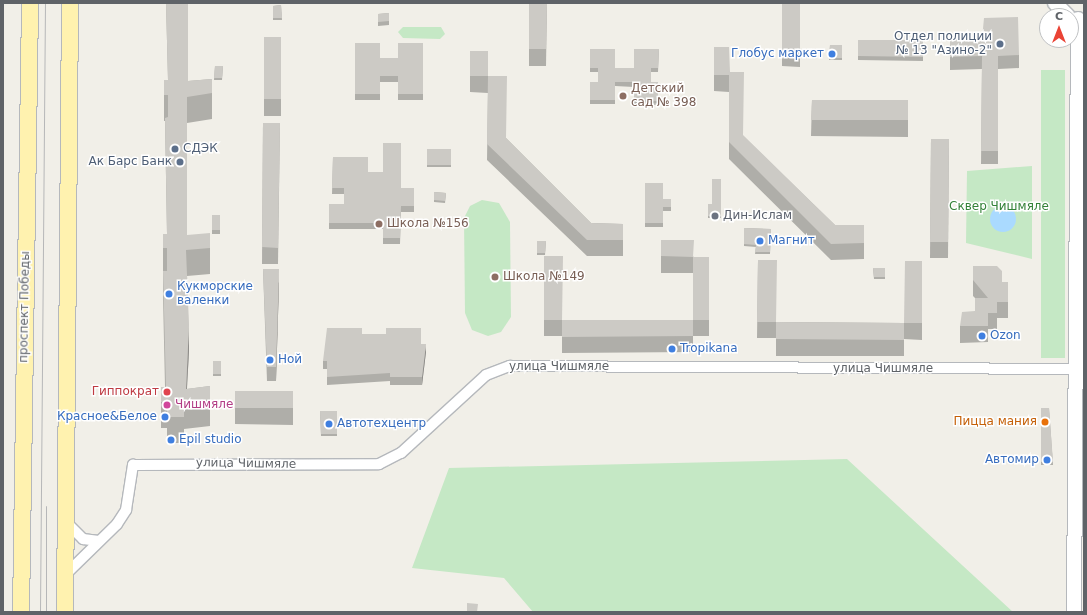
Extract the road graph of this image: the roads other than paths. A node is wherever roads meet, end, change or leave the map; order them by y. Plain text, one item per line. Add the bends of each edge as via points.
1 (30, 3) edge
2 (70, 3) edge
3 (1075, 48) edge
4 (1080, 369) edge
5 (66, 521) junction
6 (99, 541) junction
7 (65, 576) junction
8 (21, 612) edge
9 (65, 612) edge
10 (1074, 612) edge

1 - 8 main road, проспект Победы
2 - 5 main road
3 - 4 main road
4 - 6 street, улица Чишмяле via 510,366 486,375 401,454 379,464 133,465 126,510
4 - 10 main road
5 - 6 street via 83,539
5 - 7 main road
6 - 7 street, улица Чишмяле
7 - 9 main road

